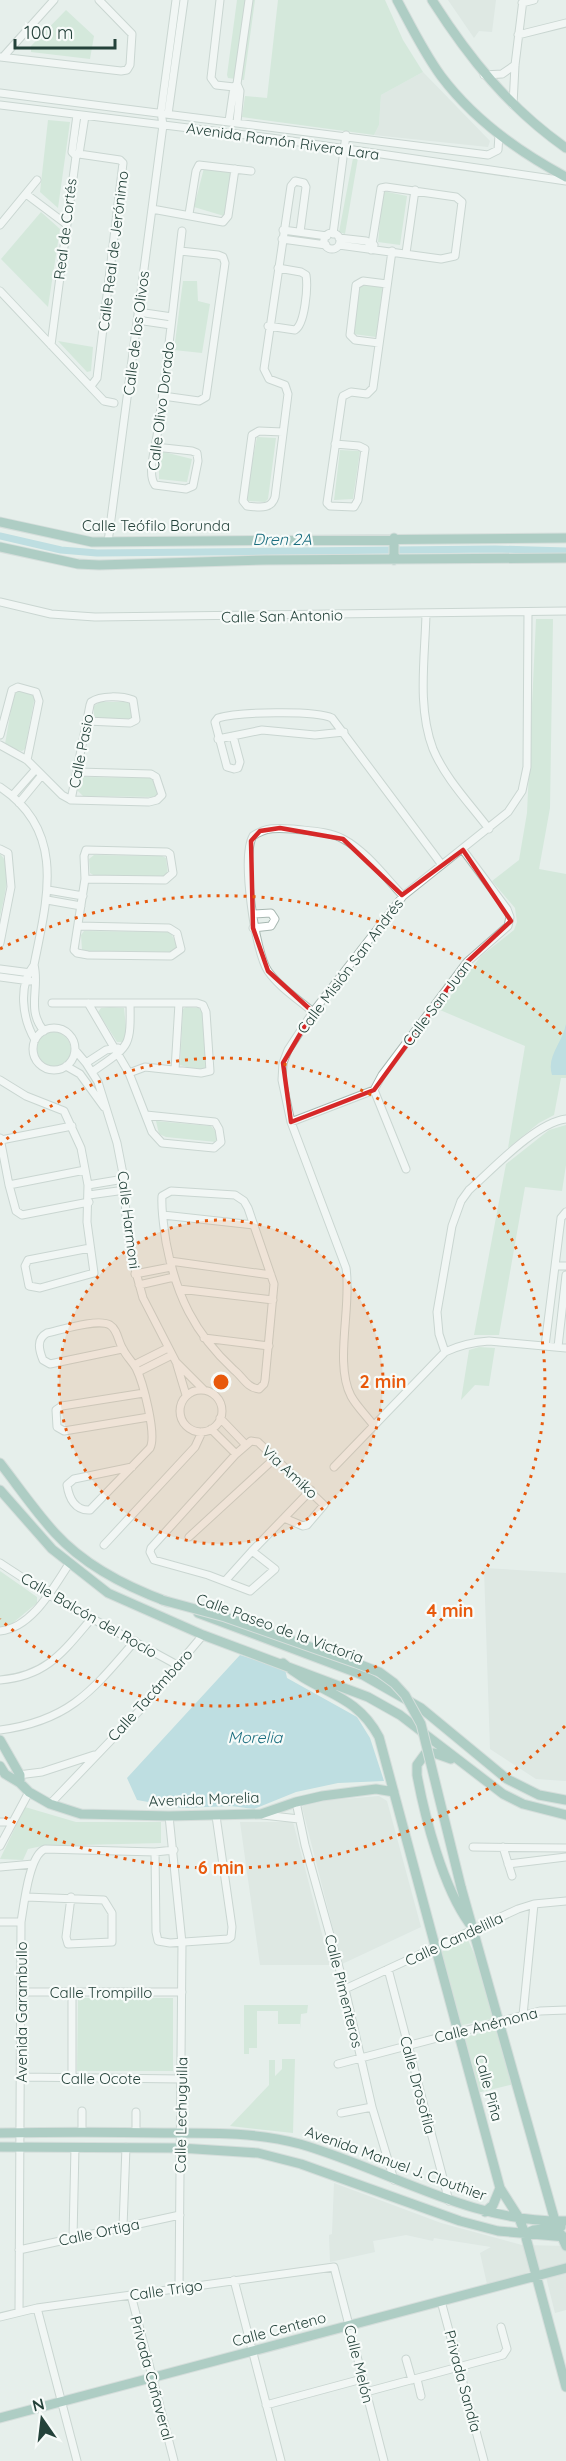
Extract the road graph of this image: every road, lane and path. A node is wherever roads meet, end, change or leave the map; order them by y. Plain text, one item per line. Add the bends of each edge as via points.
1 (54, 0) edge
2 (99, 0) edge
3 (176, 0) edge
4 (184, 0) edge
5 (220, 0) edge
6 (249, 0) edge
7 (397, 0) edge
8 (432, 0) edge
9 (534, 0) edge
10 (522, 1) edge
11 (566, 24) edge
12 (518, 35) junction
13 (2, 57) edge
14 (514, 65) junction
15 (484, 75) junction
16 (236, 86) junction
17 (0, 93) edge
18 (0, 105) edge
19 (513, 106) junction
20 (165, 112) junction
21 (81, 115) junction
22 (233, 121) junction
23 (163, 125) junction
24 (346, 135) junction
25 (499, 135) junction
26 (566, 148) edge
27 (345, 150) junction
28 (77, 155) junction
29 (235, 169) junction
30 (251, 171) dead end
31 (566, 179) edge
32 (37, 180) dead end
33 (415, 190) junction
34 (26, 194) junction
35 (152, 209) junction
36 (189, 214) junction
37 (66, 224) junction
38 (0, 225) edge
39 (283, 230) junction
40 (182, 231) dead end
41 (300, 232) junction
42 (334, 238) junction
43 (282, 239) junction
44 (326, 245) junction
45 (374, 247) junction
46 (180, 251) junction
47 (392, 251) junction
48 (406, 253) junction
49 (278, 268) junction
50 (387, 284) junction
51 (0, 291) edge
52 (138, 316) junction
53 (172, 317) junction
54 (171, 325) junction
55 (268, 326) junction
56 (379, 343) junction
57 (51, 345) junction
58 (91, 386) junction
59 (163, 396) junction
60 (114, 403) dead end
61 (283, 432) junction
62 (335, 444) junction
63 (156, 447) junction
64 (0, 522) edge
65 (566, 538) edge
66 (108, 542) junction
67 (0, 547) edge
68 (394, 550) junction
69 (566, 558) edge
70 (0, 602) edge
71 (566, 611) edge
72 (528, 612) junction
73 (426, 614) junction
74 (87, 721) junction
75 (344, 732) junction
76 (0, 735) edge
77 (233, 736) junction
78 (218, 739) junction
79 (0, 745) edge
80 (27, 760) junction
81 (39, 772) junction
82 (77, 772) junction
83 (0, 787) edge
84 (13, 795) junction
85 (71, 800) junction
86 (19, 803) junction
87 (489, 829) junction
88 (0, 849) edge
89 (464, 850) junction
90 (442, 865) junction
91 (85, 879) junction
92 (48, 890) junction
93 (83, 896) junction
94 (403, 896) junction
95 (47, 900) junction
96 (81, 906) junction
97 (253, 914) junction
98 (78, 926) junction
99 (254, 928) junction
100 (0, 943) edge
101 (34, 965) junction
102 (0, 969) edge
103 (0, 977) edge
104 (27, 977) junction
105 (36, 978) junction
106 (52, 1003) dead end
107 (88, 1003) junction
108 (130, 1003) junction
109 (179, 1003) junction
110 (313, 1012) junction
111 (44, 1031) junction
112 (35, 1040) junction
113 (75, 1050) junction
114 (116, 1051) junction
115 (86, 1063) junction
116 (66, 1066) junction
117 (175, 1070) junction
118 (92, 1072) junction
119 (129, 1073) junction
120 (0, 1080) edge
121 (374, 1090) junction
122 (105, 1107) junction
123 (146, 1115) junction
124 (566, 1119) edge
125 (291, 1122) junction
126 (72, 1126) junction
127 (0, 1135) edge
128 (1, 1140) edge
129 (406, 1169) dead end
130 (86, 1170) junction
131 (124, 1179) junction
132 (9, 1185) junction
133 (88, 1185) junction
134 (125, 1190) junction
135 (89, 1199) junction
136 (566, 1212) edge
137 (163, 1215) junction
138 (254, 1225) junction
139 (90, 1248) junction
140 (170, 1264) junction
141 (555, 1266) junction
142 (566, 1266) edge
143 (135, 1274) junction
144 (271, 1275) junction
145 (566, 1275) edge
146 (174, 1277) junction
147 (139, 1285) junction
148 (179, 1289) junction
149 (273, 1299) junction
150 (204, 1338) junction
151 (269, 1346) junction
152 (545, 1346) junction
153 (168, 1348) junction
154 (562, 1348) edge
155 (122, 1349) junction
156 (446, 1352) junction
157 (174, 1359) junction
158 (134, 1365) junction
159 (138, 1372) junction
160 (204, 1390) junction
161 (144, 1393) junction
162 (186, 1395) junction
163 (149, 1417) junction
164 (220, 1418) junction
165 (374, 1426) junction
166 (211, 1429) junction
167 (202, 1432) junction
168 (245, 1444) junction
169 (236, 1454) junction
170 (275, 1458) junction
171 (0, 1463) edge
172 (132, 1467) junction
173 (334, 1467) dead end
174 (0, 1490) edge
175 (311, 1490) junction
176 (284, 1518) junction
177 (189, 1537) dead end
178 (104, 1545) dead end
179 (252, 1551) junction
180 (0, 1563) edge
181 (69, 1564) junction
182 (225, 1581) junction
183 (49, 1594) junction
184 (162, 1600) junction
185 (92, 1618) junction
186 (0, 1631) edge
187 (203, 1635) junction
188 (135, 1641) junction
189 (283, 1663) junction
190 (179, 1666) junction
191 (0, 1680) edge
192 (0, 1730) edge
193 (0, 1740) edge
194 (96, 1754) junction
195 (458, 1761) junction
196 (2, 1771) edge
197 (20, 1779) junction
198 (28, 1792) junction
199 (394, 1792) junction
200 (566, 1800) edge
201 (296, 1802) junction
202 (50, 1804) junction
203 (261, 1814) junction
204 (566, 1815) edge
205 (169, 1816) junction
206 (216, 1816) junction
207 (299, 1819) junction
208 (0, 1822) edge
209 (12, 1822) junction
210 (0, 1846) edge
211 (473, 1847) dead end
212 (503, 1847) junction
213 (566, 1848) edge
214 (174, 1850) junction
215 (155, 1852) junction
216 (566, 1857) edge
217 (33, 1864) junction
218 (508, 1864) junction
219 (0, 1867) edge
220 (512, 1876) dead end
221 (26, 1897) junction
222 (71, 1897) junction
223 (566, 1901) edge
224 (534, 1904) junction
225 (0, 1922) edge
226 (21, 1922) junction
227 (474, 1929) junction
228 (182, 1942) junction
229 (435, 1947) junction
230 (388, 1969) junction
231 (345, 1989) junction
232 (21, 1992) junction
233 (72, 1992) junction
234 (182, 1992) junction
235 (566, 2010) edge
236 (523, 2015) junction
237 (499, 2021) junction
238 (458, 2032) junction
239 (407, 2046) junction
240 (361, 2058) junction
241 (338, 2064) dead end
242 (21, 2078) junction
243 (72, 2078) junction
244 (181, 2079) junction
245 (372, 2108) junction
246 (82, 2111) dead end
247 (136, 2112) dead end
248 (341, 2113) dead end
249 (82, 2132) junction
250 (0, 2133) edge
251 (20, 2133) junction
252 (136, 2133) junction
253 (180, 2133) junction
254 (0, 2147) edge
255 (20, 2147) junction
256 (75, 2147) junction
257 (126, 2147) junction
258 (180, 2148) junction
259 (394, 2180) junction
260 (500, 2188) junction
261 (449, 2201) junction
262 (485, 2212) junction
263 (180, 2215) junction
264 (500, 2215) junction
265 (519, 2218) junction
266 (460, 2221) junction
267 (566, 2221) edge
268 (123, 2227) junction
269 (561, 2230) edge
270 (525, 2234) junction
271 (73, 2238) junction
272 (566, 2246) edge
273 (19, 2250) junction
274 (334, 2267) joint
275 (566, 2268) edge
276 (537, 2276) junction
277 (234, 2280) junction
278 (179, 2288) junction
279 (130, 2295) junction
280 (441, 2301) junction
281 (37, 2308) junction
282 (19, 2312) junction
283 (0, 2317) edge
284 (349, 2326) junction
285 (501, 2327) dead end
286 (252, 2351) junction
287 (406, 2359) dead end
288 (460, 2368) junction
289 (152, 2378) junction
290 (362, 2379) junction
291 (414, 2380) junction
292 (566, 2387) edge
293 (366, 2392) junction
294 (421, 2396) dead end
295 (61, 2402) junction
296 (266, 2404) junction
297 (0, 2418) edge
298 (77, 2461) edge
299 (174, 2461) edge
300 (281, 2461) edge
301 (384, 2461) edge
302 (484, 2461) edge

1 - 13 street
2 - 13 street via 132,34 128,70
3 - 20 street
4 - 20 street
5 - 16 street via 211,78 216,85
6 - 16 street
7 - 25 main road via 443,78
8 - 15 main road
9 - 10 street
10 - 12 street
11 - 12 street
12 - 14 street
14 - 15 street via 502,74
14 - 19 street
15 - 19 main road
16 - 22 street
17 - 20 street, Avenida Ramón Rivera Lara
18 - 21 street, Avenida Ramón Rivera Lara
19 - 26 main road
20 - 22 street, Avenida Ramón Rivera Lara
20 - 23 street, Calle de los Olivos
21 - 23 street, Avenida Ramón Rivera Lara
21 - 28 street, Real de Cortés via 72,152
22 - 24 street, Avenida Ramón Rivera Lara
23 - 27 street, Avenida Ramón Rivera Lara
23 - 35 street, Calle de los Olivos
24 - 25 street, Avenida Ramón Rivera Lara via 488,154 498,150
24 - 27 street
25 - 31 main road
27 - 31 street, Avenida Ramón Rivera Lara
27 - 42 street
28 - 37 street, Real de Cortés
28 - 58 street, Calle Real de Jerónimo via 120,160 123,166 97,378
29 - 30 street
29 - 36 street via 200,165
29 - 36 street via 225,221 195,219
32 - 34 street
33 - 45 street via 380,189
33 - 48 street
33 - 48 street via 461,200 457,248 455,256 446,259
34 - 37 street
34 - 38 street
35 - 36 street
35 - 52 street, Calle de los Olivos
37 - 57 street, Real de Cortés
39 - 41 street
39 - 41 street via 291,184 300,182 306,191
39 - 43 street
40 - 46 street, Calle Olivo Dorado
41 - 42 street
42 - 44 street
42 - 44 street via 332,249
42 - 45 street
43 - 44 street
43 - 49 street
45 - 47 street
46 - 53 street, Calle Olivo Dorado
46 - 59 street via 218,255 225,263 206,397 199,401
47 - 48 street
47 - 50 street
49 - 55 street
49 - 55 street via 306,275 301,324 295,330
50 - 56 street
50 - 56 street via 363,281 356,285 350,335 355,340
51 - 57 street
52 - 53 street
52 - 54 street, Calle Olivo Dorado
52 - 66 street, Calle de los Olivos
53 - 54 street, Calle Olivo Dorado
54 - 59 street, Calle Olivo Dorado
55 - 61 street via 264,371 269,379 281,382 287,389
56 - 62 street via 373,390 344,396
57 - 58 street
58 - 60 street via 104,401
59 - 63 street, Calle Olivo Dorado
61 - 61 street via 273,503 265,507 248,506 243,501 243,491 252,435 259,431
62 - 62 street via 327,502 330,506 354,507 365,449
63 - 63 street, Calle Olivo Dorado via 152,478 155,486 191,488 196,480 197,453
64 - 66 main road, Calle Teófilo Borunda via 79,540
65 - 68 main road, Calle Teófilo Borunda
66 - 68 main road, Calle Teófilo Borunda
67 - 68 main road, Calle Teófilo Borunda via 99,565 266,560
68 - 69 main road, Calle Teófilo Borunda
70 - 73 street, Calle San Antonio via 51,614 95,618
71 - 72 street, Calle San Antonio
72 - 73 street, Calle San Antonio
72 - 87 street, Calle Misión San Andrés via 526,780 515,805
73 - 87 street via 424,704 430,738 441,763
74 - 74 street, Calle Pasio via 130,723 136,717 135,706 131,699 99,698 91,702
74 - 82 street, Calle Pasio
75 - 77 street via 315,735 272,730
75 - 78 street via 323,714 232,716 216,720
75 - 90 street
76 - 80 street via 12,690 18,687 38,694
77 - 78 street
77 - 78 street via 240,762 234,770 227,767
79 - 80 street
80 - 81 street
81 - 84 street
81 - 85 street
81 - 86 street
82 - 85 street, Calle Pasio
82 - 85 street via 147,774 156,777 161,798 149,802
83 - 84 street
84 - 86 street
86 - 92 street via 39,830 49,866
87 - 89 street, Calle Misión San Andrés
88 - 100 street via 9,856 11,887
89 - 90 street, Calle Misión San Andrés
89 - 121 street, Calle San Juan via 507,909 511,921 467,962
90 - 94 street, Calle Misión San Andrés
91 - 91 street via 165,880 173,873 172,858 167,852 88,849 84,856
91 - 93 street
92 - 93 street
92 - 95 street
93 - 96 street
94 - 97 street via 343,839 317,831 269,828 254,836 249,847
94 - 110 street, Calle Misión San Andrés
95 - 96 street
95 - 101 street
96 - 98 street
97 - 99 street
97 - 99 street via 271,913 275,920 271,926
98 - 98 street via 169,928 177,933 181,949 171,956 82,955 74,950
99 - 110 street via 268,971
101 - 104 street
101 - 105 street
102 - 104 street
103 - 104 street
104 - 105 street
104 - 112 street via 24,1006
105 - 111 street via 35,1017
106 - 107 street
107 - 108 street
107 - 114 street
108 - 109 street
108 - 114 street via 129,1041
109 - 117 street
109 - 117 street via 204,1007 211,1069 205,1073
110 - 125 street, Calle Misión San Andrés via 283,1063
111 - 112 street
111 - 113 street via 63,1031 73,1041
112 - 116 street via 33,1054 40,1066 53,1071
113 - 115 street, Calle Harmoni
113 - 116 street
114 - 115 street via 106,1050
114 - 118 street
114 - 119 street
115 - 118 street, Calle Harmoni
116 - 122 street, Calle Harmoni via 80,1074
117 - 119 street via 145,1067
118 - 122 street, Calle Harmoni
119 - 123 street
120 - 126 street via 26,1096 62,1109
121 - 125 street
121 - 129 street
122 - 131 street, Calle Harmoni
123 - 123 street via 154,1136 162,1143 214,1148 221,1142 215,1122
124 - 156 street via 533,1134 461,1201 452,1226 436,1312
125 - 165 street, Calle Misión San Andrés via 346,1268 347,1384
126 - 128 street
126 - 130 street
127 - 128 street
128 - 132 street
130 - 132 street
130 - 133 street
131 - 133 street
131 - 134 street, Calle Harmoni
132 - 135 street via 16,1211 22,1215
133 - 135 street
134 - 135 street
134 - 143 street, Calle Harmoni
135 - 139 street
136 - 141 street via 561,1218
137 - 138 street
137 - 138 street via 162,1196 167,1192 235,1195 244,1201
137 - 140 street
138 - 144 street
139 - 139 street via 28,1260 25,1266 29,1286 40,1288 92,1274 95,1269
140 - 143 street
140 - 144 street
140 - 146 street
141 - 142 street
141 - 152 street
143 - 147 street, Calle Harmoni
144 - 149 street
145 - 154 street
146 - 147 street
146 - 148 street
147 - 153 street, Calle Harmoni
148 - 149 street
148 - 150 street
149 - 151 street
150 - 151 street
150 - 151 street via 255,1389 264,1384
152 - 154 street
152 - 156 street via 477,1342
153 - 157 street, Calle Harmoni
153 - 158 street
155 - 155 street via 112,1327 101,1323 47,1333 39,1343 43,1360 50,1364
155 - 158 street
156 - 165 street
157 - 159 street
157 - 160 street, Calle Harmoni
157 - 162 street, Calle Harmoni
158 - 159 street
159 - 161 street
160 - 162 street
160 - 164 street via 219,1400
161 - 163 street
161 - 163 street via 62,1406 54,1415 57,1426 64,1431
162 - 167 street via 180,1417 189,1428
163 - 172 street via 152,1444
164 - 166 street
164 - 168 street
165 - 173 street
166 - 167 street
166 - 169 street
167 - 178 street via 195,1447
168 - 169 street
168 - 170 street, Via Amiko via 254,1441
169 - 182 street via 150,1552 154,1560
170 - 175 street, Via Amiko
170 - 177 street
171 - 184 main road, Calle Paseo de la Victoria via 54,1532 75,1552 113,1578
172 - 172 street via 74,1479 67,1485 70,1497 79,1508 90,1510
174 - 181 main road
175 - 176 street
175 - 176 street, Via Amiko via 324,1505 307,1526
176 - 179 street
179 - 182 street
179 - 182 street via 275,1569 250,1591
180 - 183 street, Calle Balcón del Rocío
181 - 183 street
181 - 187 main road via 108,1593
183 - 185 street, Calle Balcón del Rocío
183 - 186 street via 19,1625
184 - 200 main road, Calle Paseo de la Victoria via 363,1675 421,1708 507,1779 539,1795
184 - 227 main road, Calle Piña, bridge via 225,1617 346,1659 379,1672 394,1683 421,1724
185 - 188 street, Calle Balcón del Rocío
185 - 191 street via 48,1666 26,1676
187 - 189 main road
187 - 190 street, Calle Tacámbaro
188 - 190 street, Calle Balcón del Rocío
188 - 192 street via 81,1700 39,1722
189 - 195 main road via 368,1696 400,1714
189 - 199 main road, Calle Piña via 365,1715 379,1737
190 - 194 street, Calle Tacámbaro
193 - 197 main road, Avenida Morelia
194 - 197 street, Calle Tacámbaro
194 - 202 street, Calle Tacámbaro
195 - 204 main road via 503,1794 523,1804
195 - 227 main road via 426,1754 417,1765 417,1775 451,1893
196 - 197 main road, Avenida Morelia
197 - 198 main road, Avenida Morelia
198 - 202 main road, Avenida Morelia
198 - 209 street
199 - 201 main road, Avenida Morelia via 376,1789
199 - 229 main road, Calle Piña
201 - 203 main road, Avenida Morelia
201 - 207 street, Calle Pimenteros
202 - 205 main road, Avenida Morelia via 81,1814
203 - 206 main road, Avenida Morelia
203 - 207 street
205 - 206 main road, Avenida Morelia
205 - 214 street, Calle Lechuguilla
206 - 228 street via 232,1932 228,1939
207 - 231 street, Calle Pimenteros
208 - 209 street
209 - 210 street
211 - 212 street
212 - 213 street
212 - 218 street
214 - 215 street
214 - 228 street, Calle Lechuguilla
215 - 217 street via 45,1849 37,1854
215 - 228 street via 156,1937 161,1943
216 - 218 street
217 - 219 street
217 - 221 street, Avenida Garambullo
218 - 220 street
221 - 222 street
221 - 226 street, Avenida Garambullo
222 - 222 street via 107,1903 112,1913 112,1942 68,1944
223 - 224 street, Calle Candelilla
224 - 227 street, Calle Candelilla
224 - 236 street
225 - 226 street
226 - 232 street, Avenida Garambullo
227 - 229 street, Calle Candelilla
227 - 237 main road, Calle Piña
228 - 234 street, Calle Lechuguilla
229 - 230 street, Calle Candelilla
229 - 238 main road, Calle Piña
230 - 231 street, Calle Candelilla
230 - 239 street, Calle Drosofila
231 - 240 street, Calle Pimenteros
232 - 233 street, Calle Trompillo
232 - 242 street, Avenida Garambullo
233 - 234 street, Calle Trompillo
233 - 243 street
234 - 244 street, Calle Lechuguilla
235 - 236 street, Calle Anémona
236 - 237 street, Calle Anémona
237 - 238 street, Calle Anémona
237 - 269 main road, Calle Piña
238 - 239 street, Calle Anémona
238 - 260 main road, Calle Piña
239 - 240 street, Calle Anémona
239 - 261 street, Calle Drosofila
240 - 241 street, Calle Anémona
240 - 245 street, Calle Pimenteros
242 - 243 street, Calle Ocote
242 - 251 street, Avenida Garambullo
243 - 244 street, Calle Ocote
244 - 253 street, Calle Lechuguilla
245 - 248 street
245 - 259 street, Calle Pimenteros
246 - 249 street
247 - 252 street
249 - 251 main road, Avenida Manuel J. Clouthier
249 - 252 main road, Avenida Manuel J. Clouthier
250 - 251 main road, Avenida Manuel J. Clouthier
251 - 255 street, Avenida Garambullo
252 - 253 main road, Avenida Manuel J. Clouthier
253 - 258 street, Calle Lechuguilla
253 - 259 main road, Avenida Manuel J. Clouthier via 268,2137 328,2153
254 - 255 main road, Avenida Manuel J. Clouthier
255 - 256 main road, Avenida Manuel J. Clouthier
255 - 273 street, Avenida Garambullo
256 - 257 main road, Avenida Manuel J. Clouthier
256 - 271 street
257 - 258 main road, Avenida Manuel J. Clouthier
257 - 268 street
258 - 263 street, Calle Lechuguilla
258 - 266 main road, Avenida Manuel J. Clouthier via 258,2153 301,2164
259 - 261 main road, Avenida Manuel J. Clouthier
260 - 262 main road via 493,2205
260 - 265 main road, Calle Piña
261 - 262 main road, Avenida Manuel J. Clouthier
262 - 264 main road, Avenida Manuel J. Clouthier
263 - 268 street, Calle Ortiga
263 - 278 street, Calle Lechuguilla
264 - 265 main road, Avenida Manuel J. Clouthier
264 - 266 main road via 490,2223
265 - 269 main road, Avenida Manuel J. Clouthier
265 - 270 main road, Calle Piña
266 - 270 main road, Avenida Manuel J. Clouthier
267 - 269 main road, Avenida Manuel J. Clouthier
268 - 271 street, Calle Ortiga
269 - 270 main road, Avenida Manuel J. Clouthier
269 - 272 main road, Calle Piña
270 - 276 main road, Calle Piña
271 - 273 street, Calle Ortiga
273 - 282 street, Avenida Garambullo
274 - 277 street, Calle Trigo
274 - 284 street, Calle Melón
275 - 276 main road, Calle Centeno
276 - 280 main road, Calle Centeno
276 - 292 main road, Calle Piña
277 - 278 street, Calle Trigo
277 - 286 street
278 - 279 street, Calle Trigo
279 - 281 street, Calle Trigo
279 - 289 street, Privada Cañaveral
280 - 284 main road, Calle Centeno
280 - 288 street, Privada Sandía
281 - 282 street, Calle Trigo
281 - 295 street
282 - 283 street, Calle Trigo
284 - 286 main road, Calle Centeno
284 - 290 street, Calle Melón
285 - 288 street via 506,2354
286 - 289 main road, Calle Centeno
286 - 296 street
287 - 291 street
288 - 291 street
288 - 302 street, Privada Sandía
289 - 295 main road, Calle Centeno
289 - 299 street, Privada Cañaveral
290 - 293 street, Calle Melón
290 - 296 street
291 - 293 street
291 - 294 street
293 - 301 street, Calle Melón
295 - 297 main road, Calle Centeno
295 - 298 street
296 - 300 street

